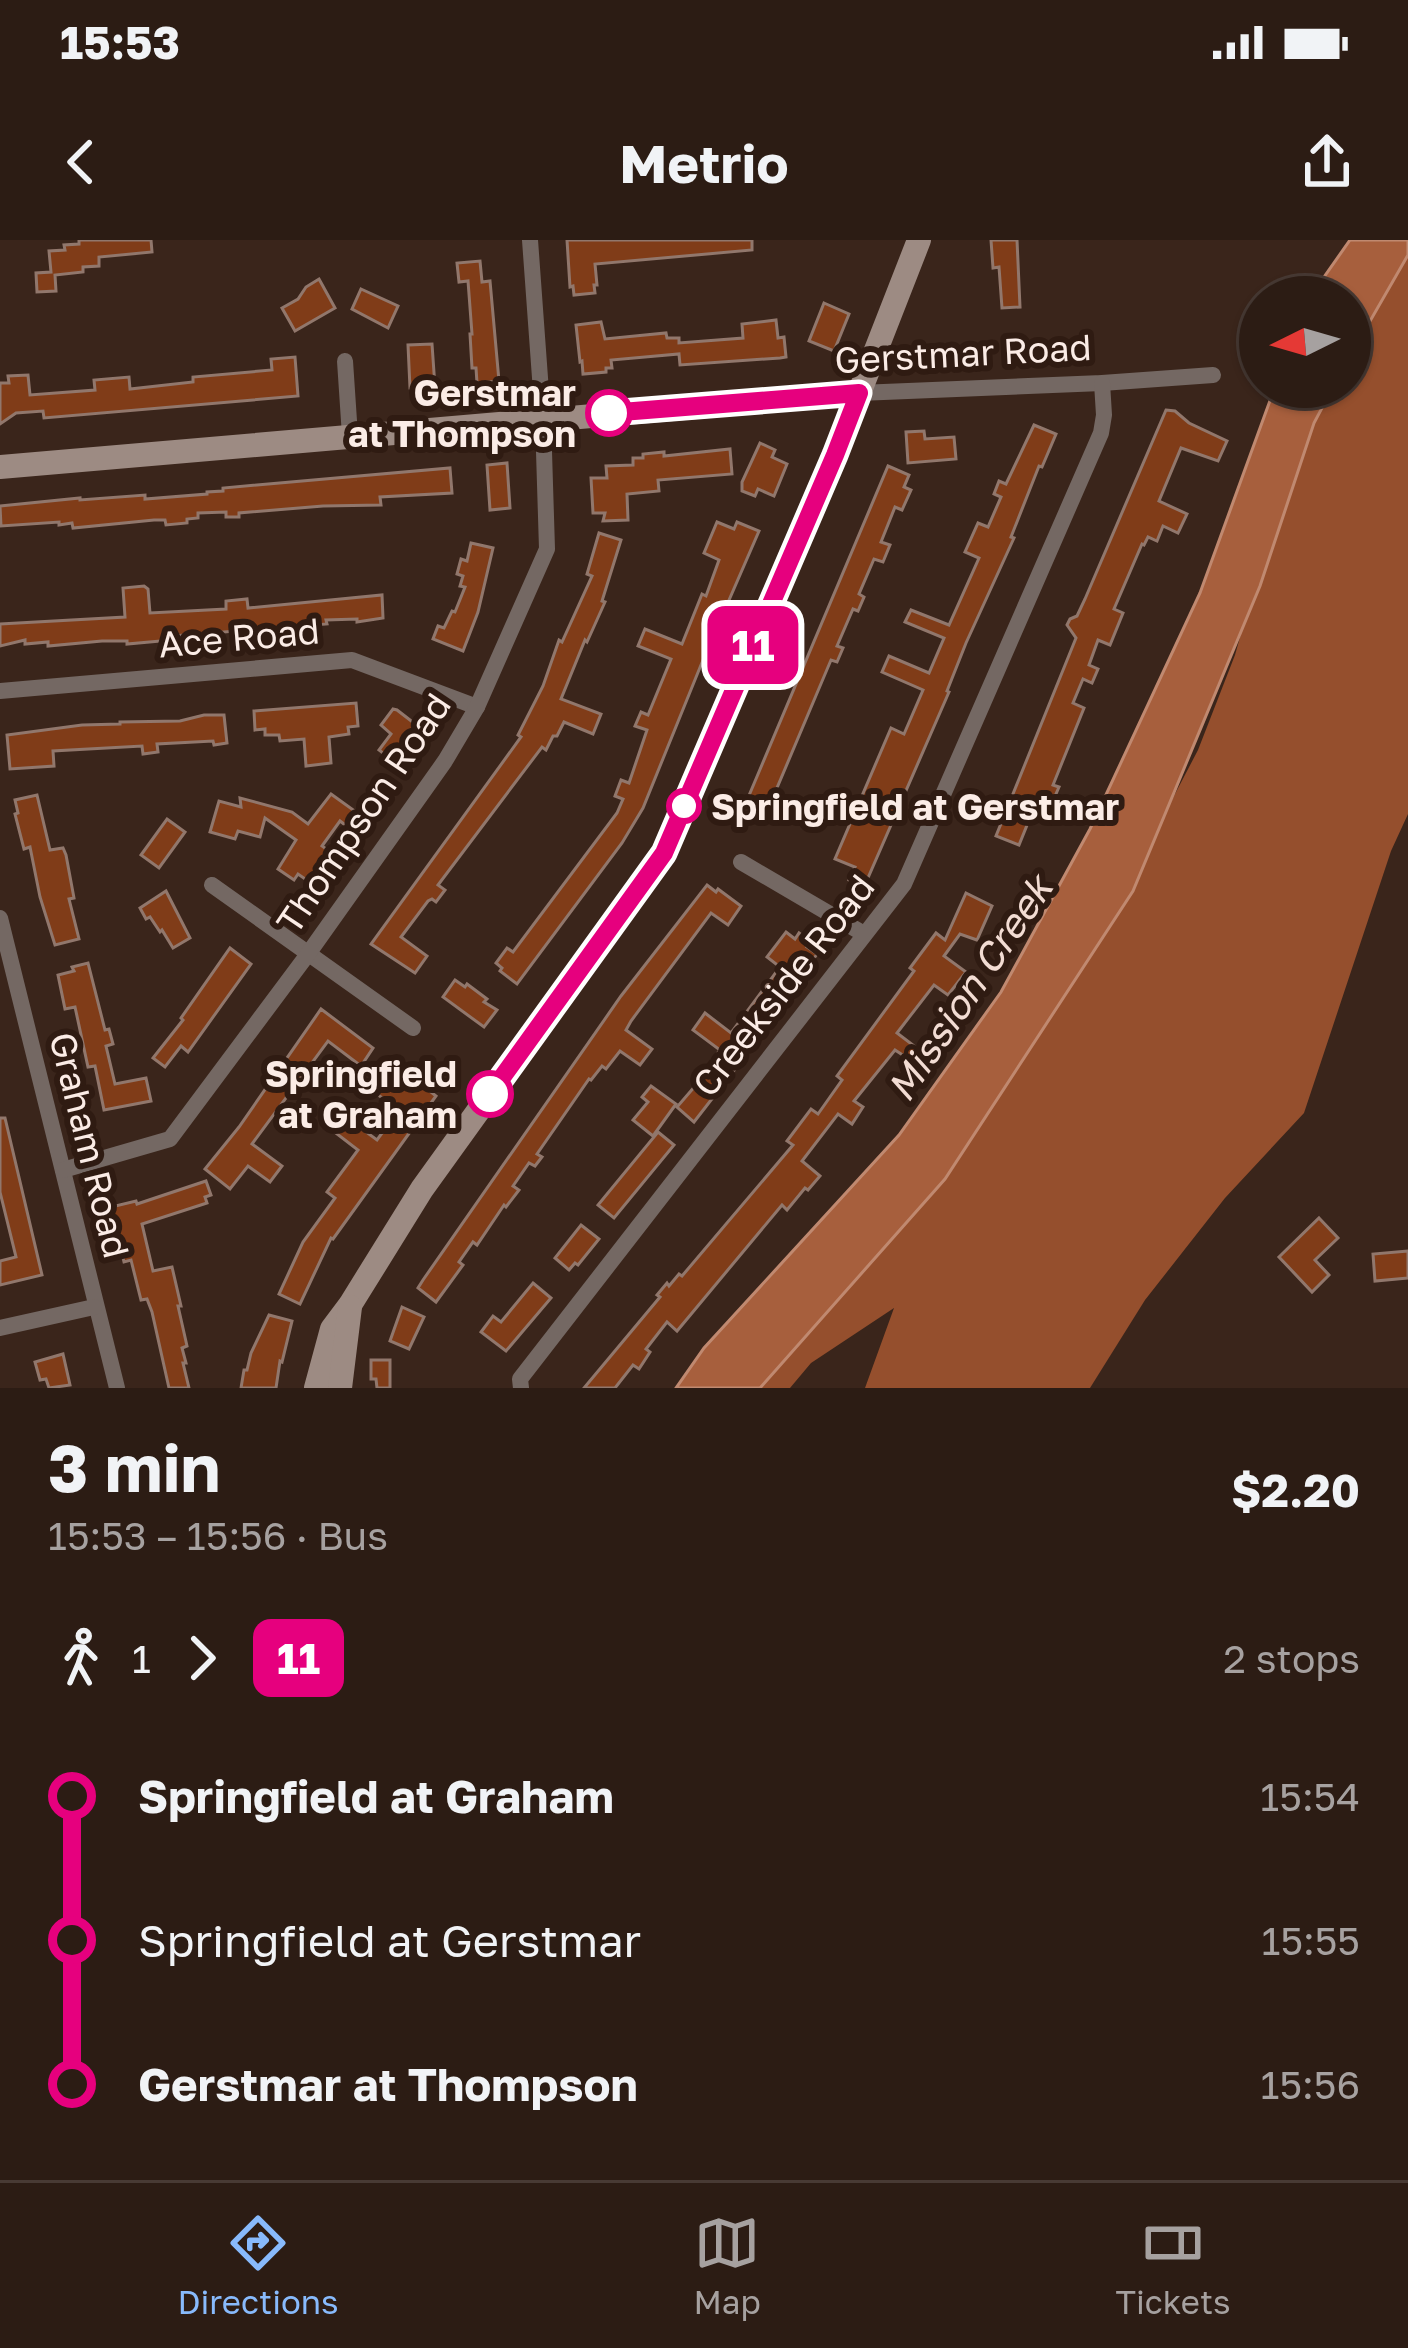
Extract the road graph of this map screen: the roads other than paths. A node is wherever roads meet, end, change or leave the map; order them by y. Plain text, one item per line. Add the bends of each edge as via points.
1 (530, 240) edge
2 (919, 240) edge
3 (345, 362) dead end
4 (1213, 375) dead end
5 (1102, 383) junction
6 (859, 393) junction
7 (543, 418) junction
8 (350, 436) junction
9 (0, 467) edge
10 (0, 692) edge
11 (477, 706) junction
12 (740, 862) dead end
13 (212, 885) dead end
14 (0, 917) edge
15 (864, 934) junction
16 (308, 954) junction
17 (413, 1028) dead end
18 (64, 1170) junction
19 (350, 1305) junction
20 (94, 1307) junction
21 (0, 1328) edge
22 (117, 1388) edge
23 (316, 1388) edge
24 (340, 1388) edge
25 (521, 1388) edge

1 - 7 street, Thompson Road
2 - 6 main road
3 - 8 street
4 - 5 street, Gerstmar Road
5 - 6 street, Gerstmar Road
5 - 15 street, Creekside Road via 1101,433 904,884
6 - 7 main road, Gerstmar Road
6 - 19 main road via 664,853 422,1189
7 - 8 main road, Gerstmar Road
7 - 11 street, Thompson Road via 547,549
8 - 9 main road, Gerstmar Road
10 - 11 street, Ace Road via 352,660
11 - 16 street, Thompson Road
12 - 15 street
13 - 16 street
14 - 18 street, Graham Road
15 - 25 street, Creekside Road via 520,1379
16 - 17 street
16 - 18 street, Thompson Road via 170,1139
18 - 20 street, Graham Road
19 - 23 main road via 332,1329
19 - 24 main road
20 - 21 street
20 - 22 street, Graham Road

